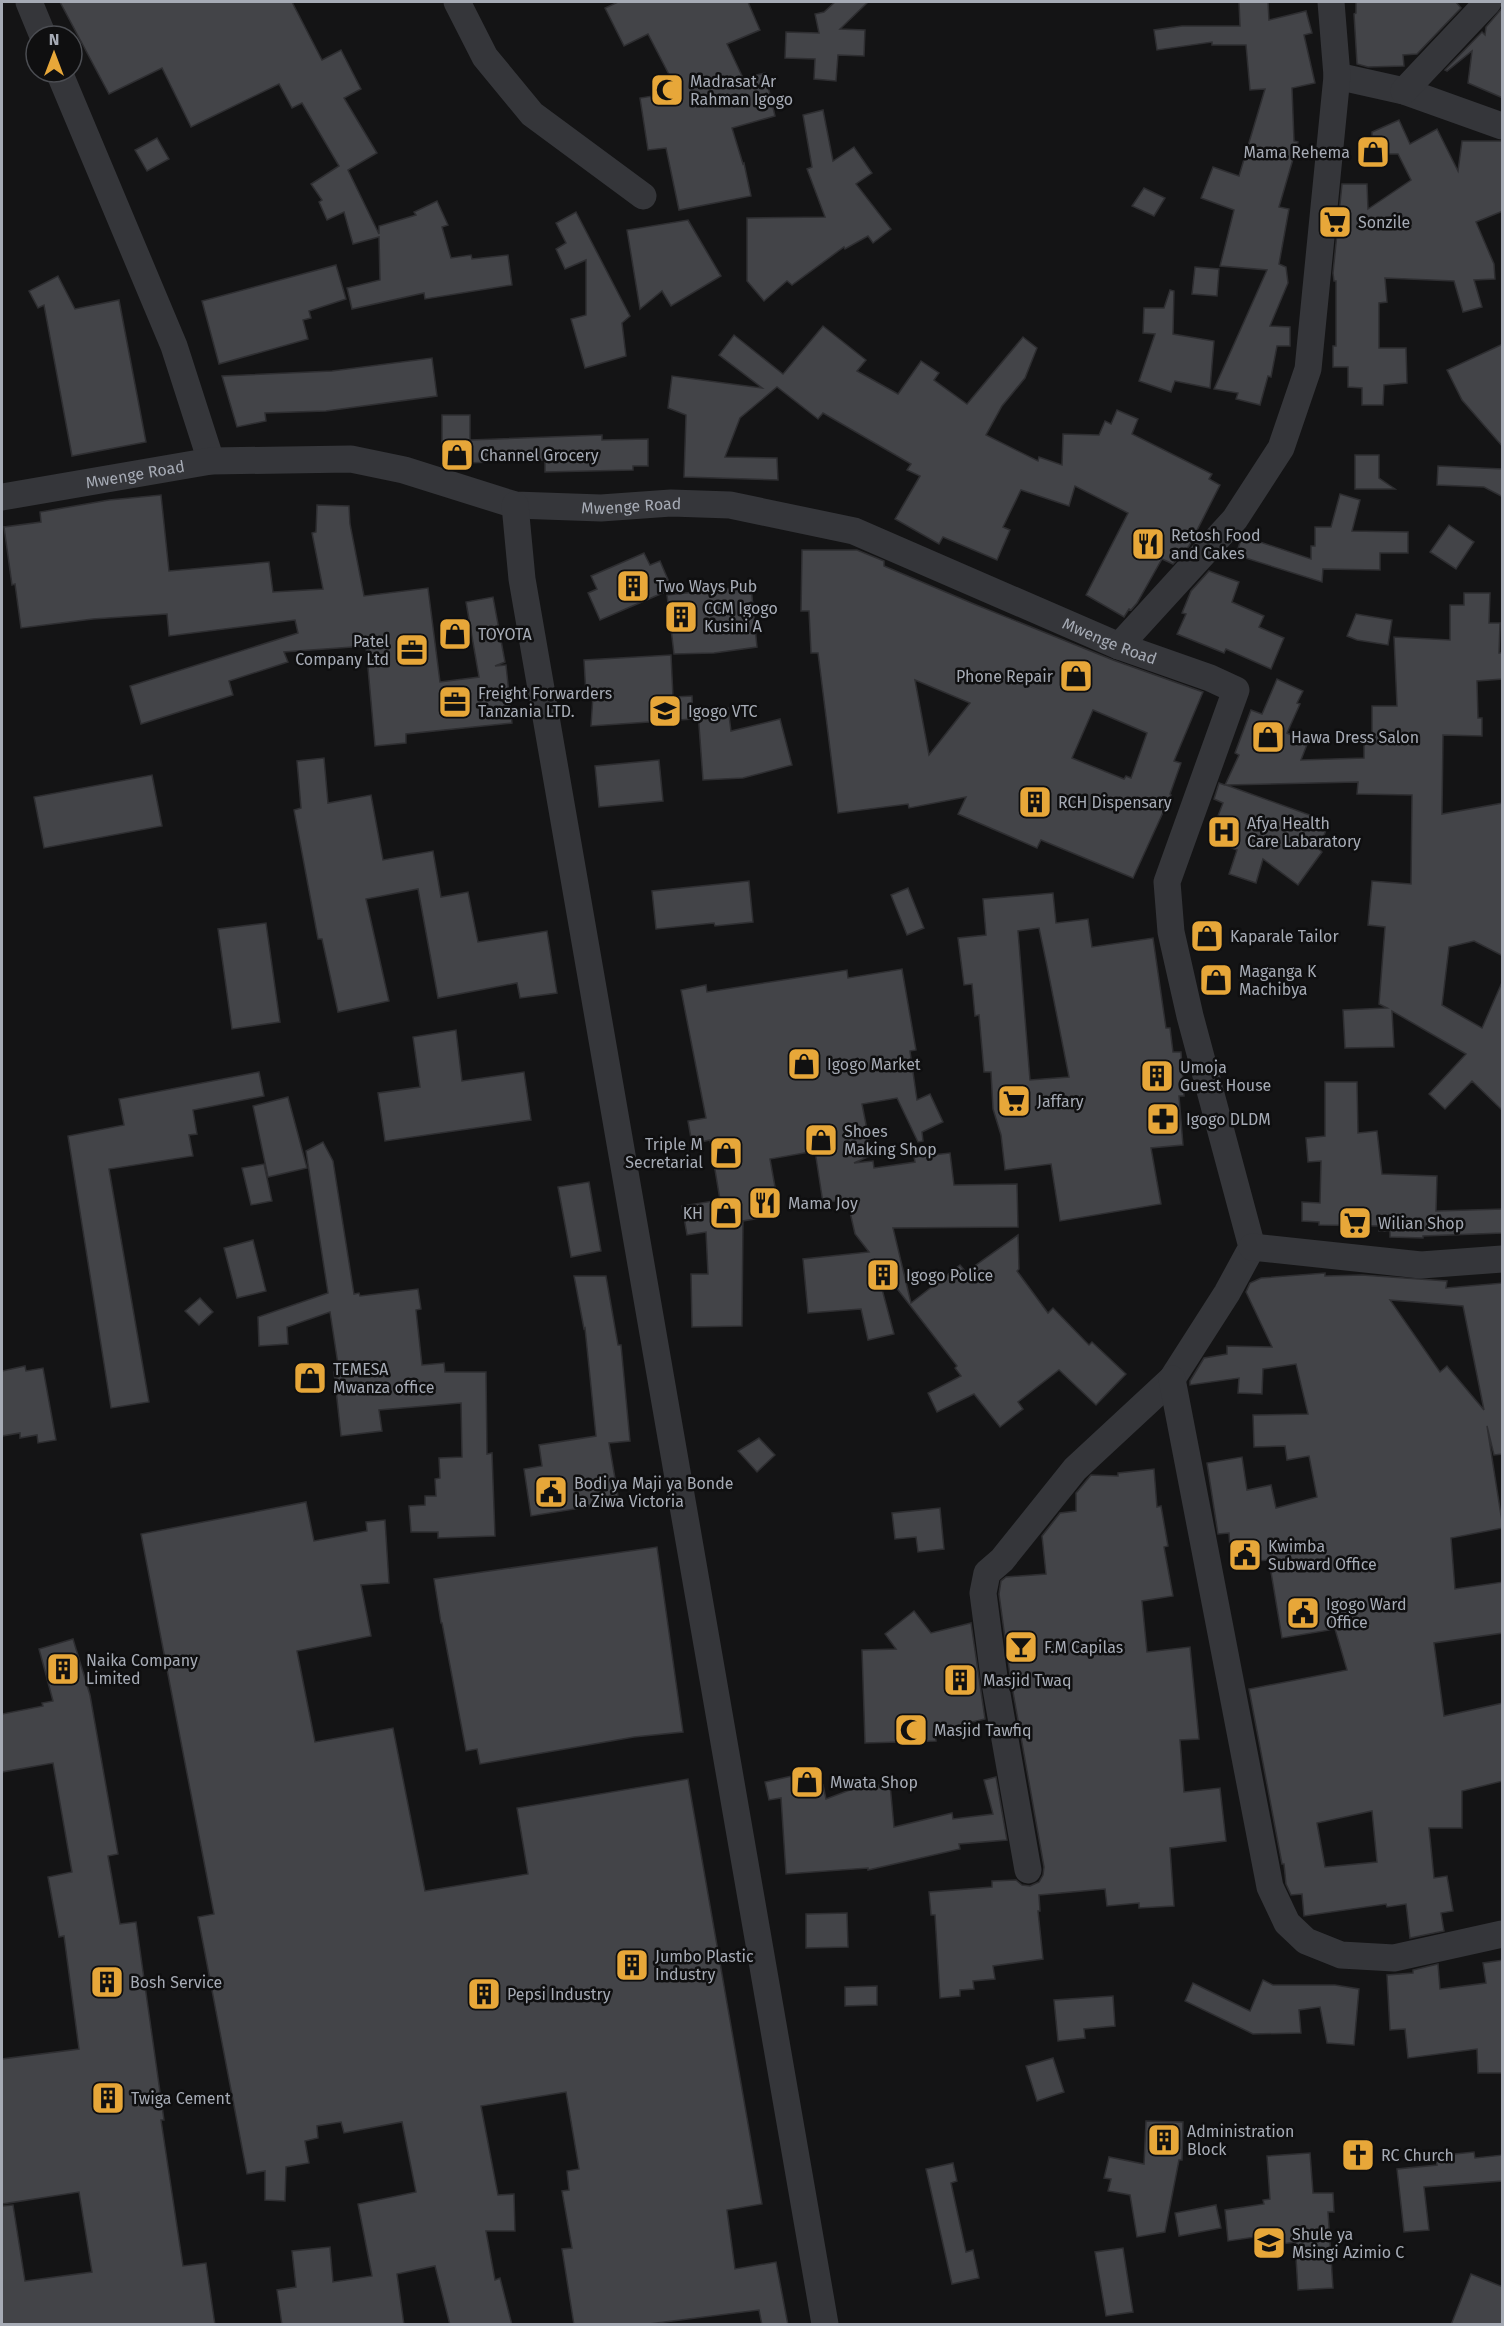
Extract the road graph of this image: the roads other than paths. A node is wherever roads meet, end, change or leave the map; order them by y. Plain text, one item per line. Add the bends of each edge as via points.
1 (29, 2) edge
2 (457, 2) edge
3 (1331, 2) edge
4 (1488, 2) edge
5 (39, 24) edge
6 (1337, 76) junction
7 (64, 84) edge
8 (1404, 90) junction
9 (1503, 126) edge
10 (643, 196) dead end
11 (211, 461) junction
12 (2, 497) edge
13 (515, 505) junction
14 (1119, 646) junction
15 (1252, 1246) junction
16 (1503, 1259) edge
17 (1172, 1378) junction
18 (1028, 1870) dead end
19 (1503, 1934) edge
20 (825, 2325) edge

1 - 5 street
2 - 10 street via 485,57 532,114
3 - 6 street
4 - 8 street
6 - 8 street
6 - 14 street via 1308,369 1281,448 1235,519
7 - 11 street via 174,346
8 - 9 street
11 - 12 street, Mwenge Road
11 - 13 street, Mwenge Road via 351,459 404,470
13 - 14 street, Mwenge Road via 730,505 854,531
13 - 20 street via 522,579
14 - 15 street, Mwenge Road via 1236,690 1167,882 1171,932 1185,995
15 - 16 street via 1421,1265
15 - 17 street
17 - 18 street via 1075,1469 1002,1560 987,1573 983,1593 994,1677
17 - 19 street via 1270,1887 1287,1923 1306,1941 1341,1955 1394,1958

